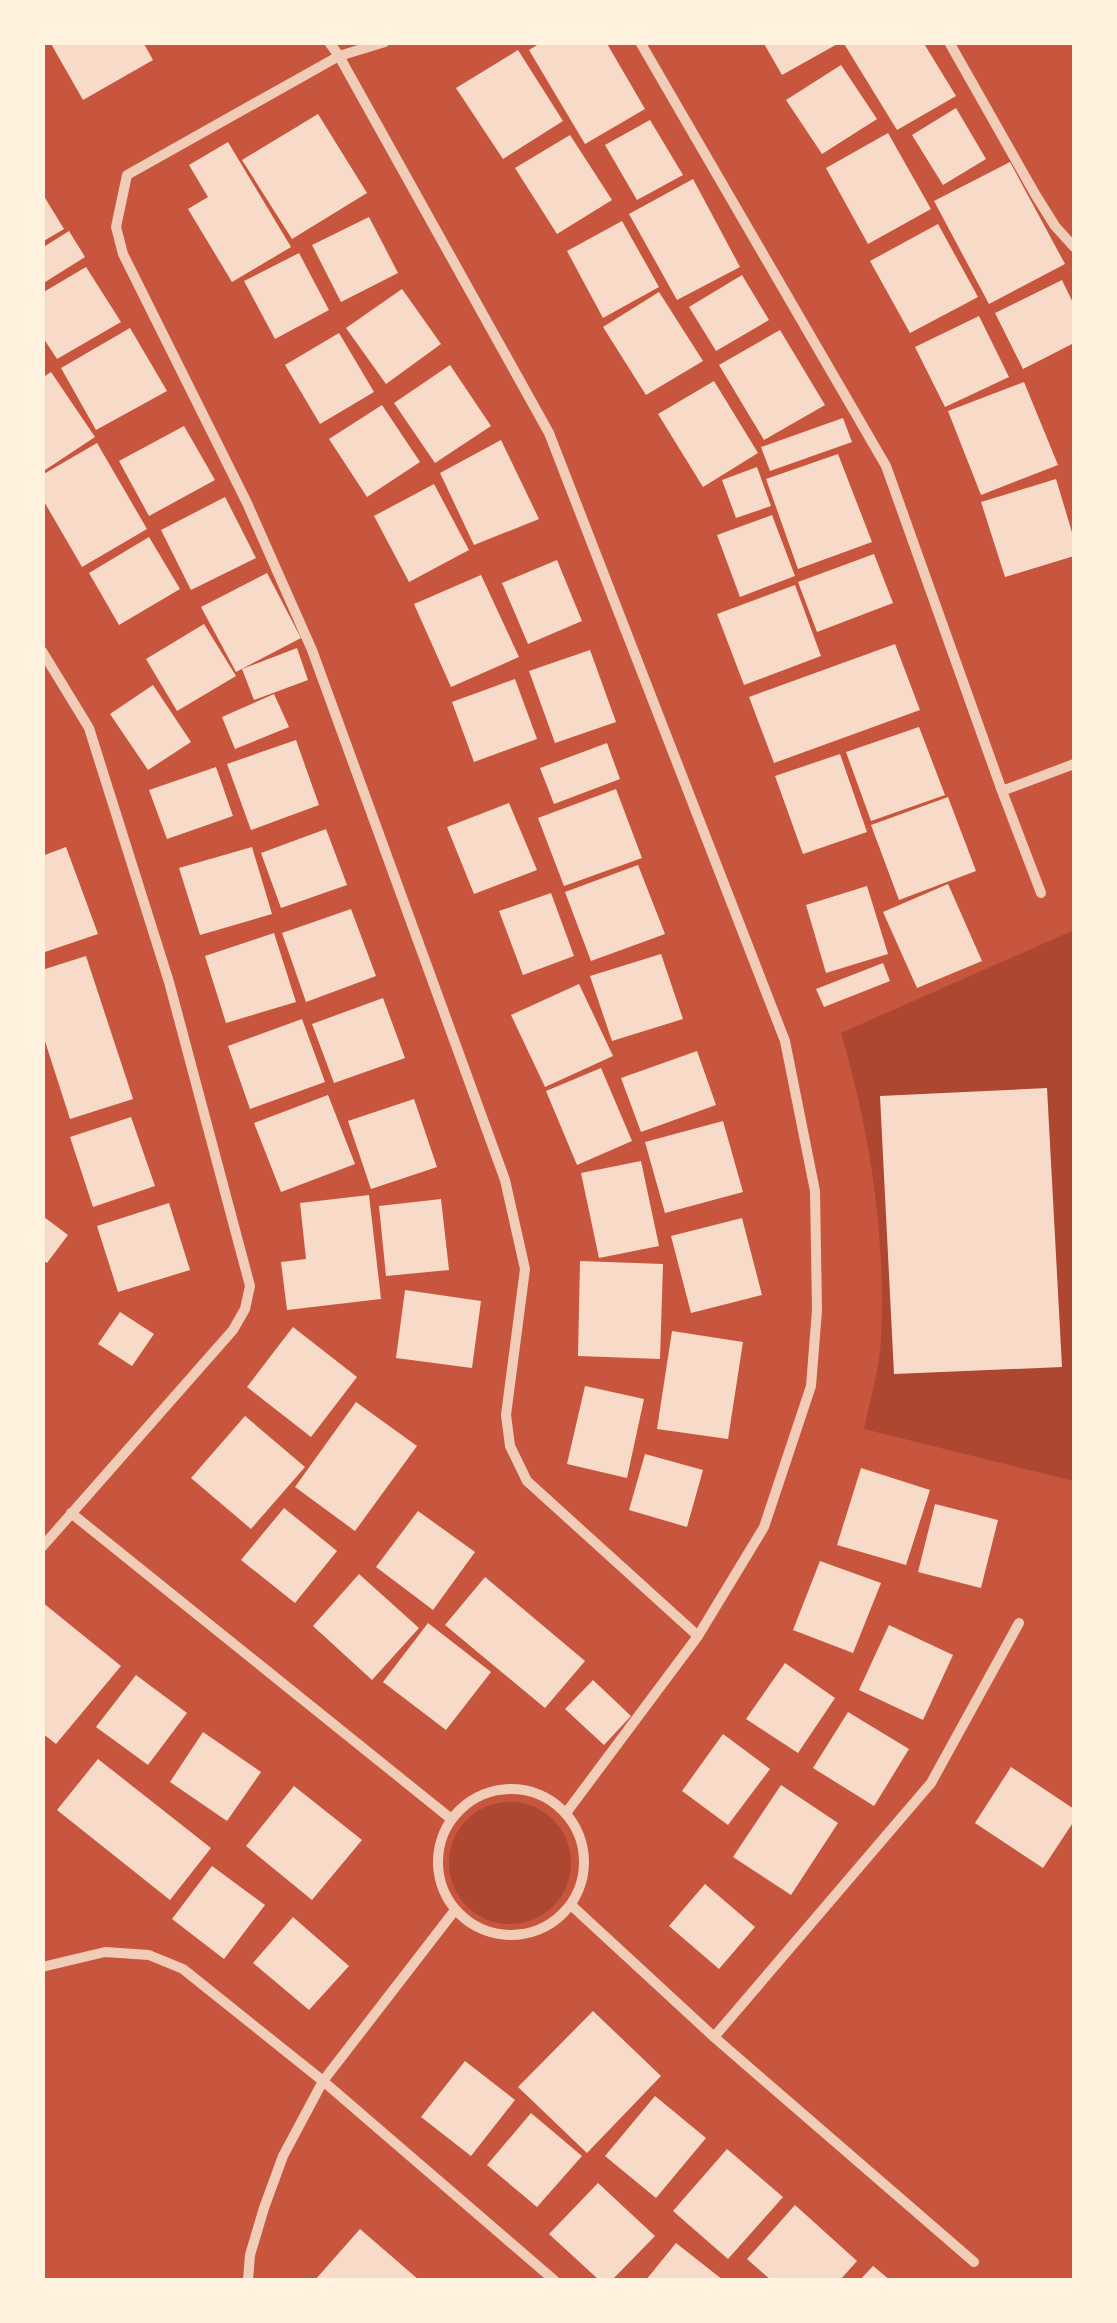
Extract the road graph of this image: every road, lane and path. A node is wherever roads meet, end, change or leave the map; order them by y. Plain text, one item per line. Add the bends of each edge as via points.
1 (328, 42) edge
2 (385, 42) edge
3 (640, 42) edge
4 (949, 42) edge
5 (338, 56) junction
6 (1074, 247) edge
7 (42, 651) edge
8 (1074, 764) edge
9 (1002, 791) junction
10 (1042, 893) dead end
11 (71, 1514) junction
12 (42, 1546) edge
13 (1019, 1623) dead end
14 (698, 1636) junction
15 (566, 1813) junction
16 (450, 1818) junction
17 (571, 1905) junction
18 (455, 1910) junction
19 (42, 1968) edge
20 (714, 2037) junction
21 (323, 2080) junction
22 (974, 2262) dead end
23 (248, 2280) edge
24 (554, 2280) edge

1 - 5 street
2 - 5 street
3 - 9 street via 886,466
4 - 6 street via 1035,194
5 - 14 street via 549,433 785,1041 815,1190 811,1386 764,1526
5 - 14 street via 127,175 116,227 312,650 505,1180 525,1268 506,1415 510,1446 528,1481
7 - 11 street via 90,728 169,982 250,1286 234,1330
8 - 9 street
9 - 10 street
11 - 12 street
11 - 16 street
13 - 20 street via 931,1783
14 - 15 street
15 - 16 street via 539,1794 507,1788 476,1797
15 - 17 street via 582,1842 584,1875
16 - 18 street via 438,1848 440,1881
17 - 18 street via 546,1926 514,1935 482,1929
17 - 20 street
18 - 21 street
19 - 21 street via 104,1952 149,1955 183,1969
20 - 22 street
21 - 23 street via 282,2156
21 - 24 street

